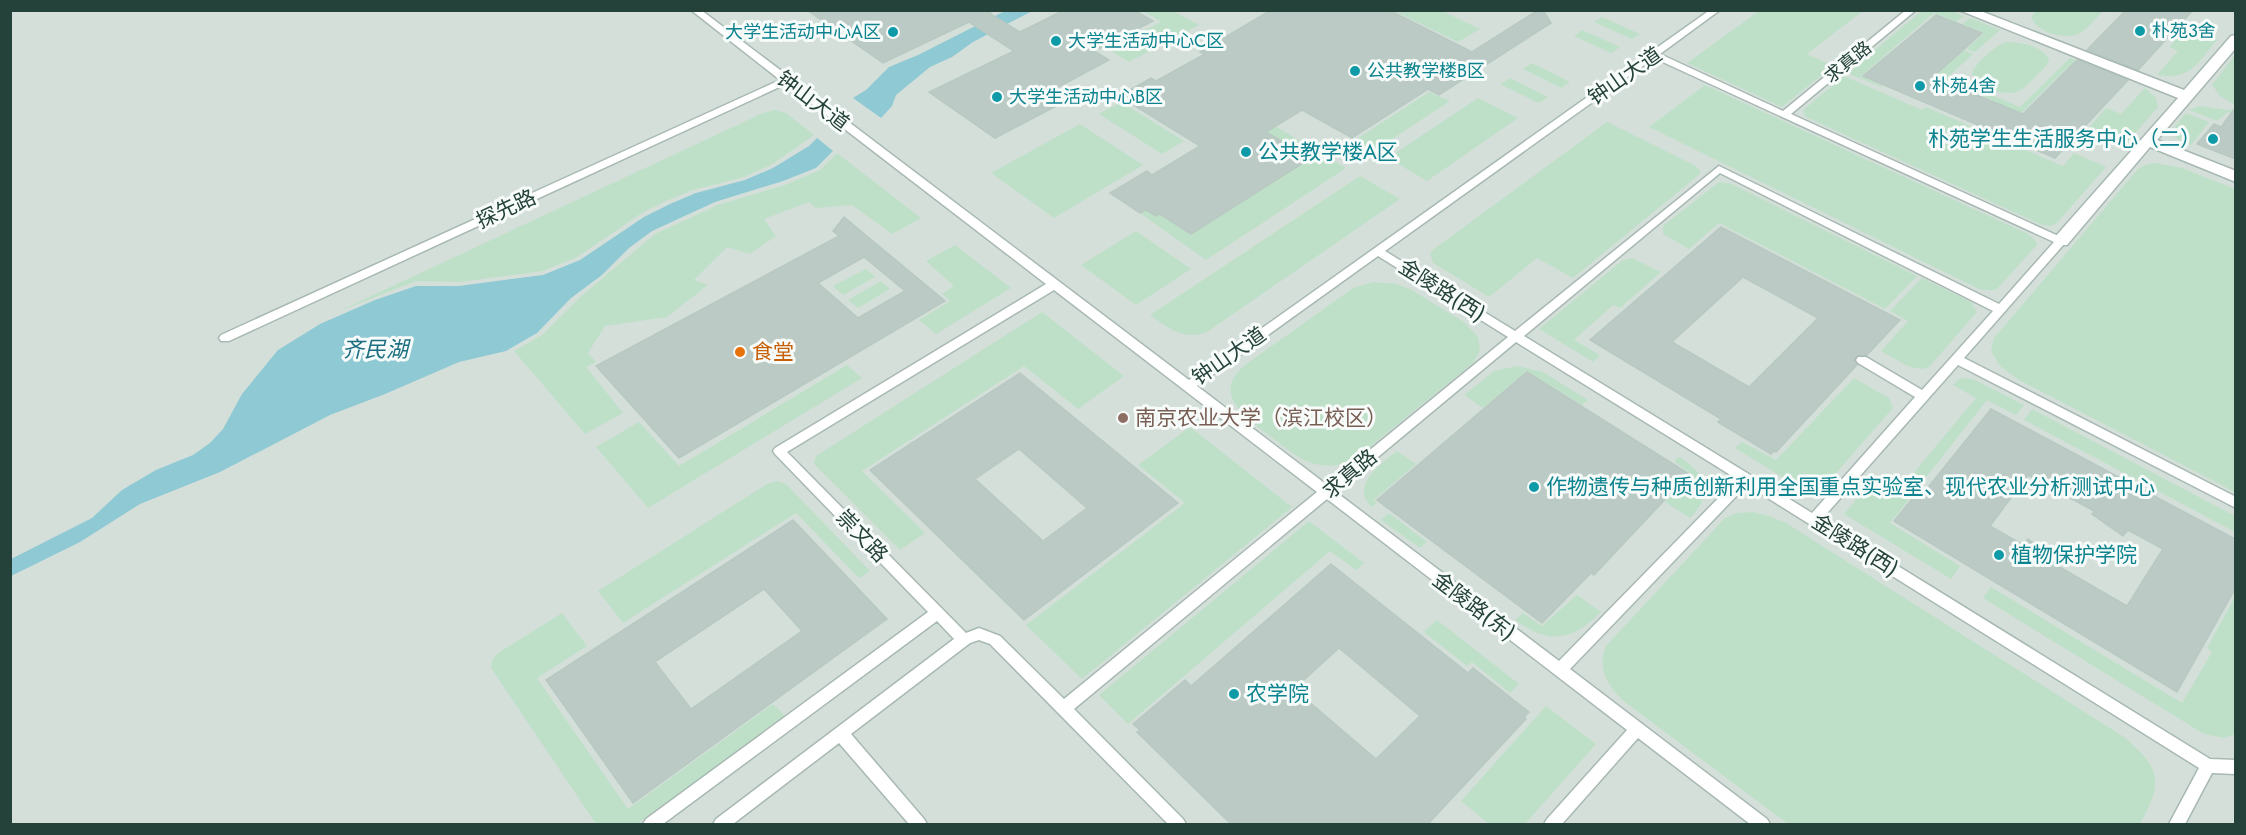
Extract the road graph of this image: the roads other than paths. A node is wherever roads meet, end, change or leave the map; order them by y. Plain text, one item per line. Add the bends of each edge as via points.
1 (695, 10) edge
2 (1716, 10) edge
3 (1912, 10) edge
4 (1965, 10) edge
5 (2235, 39) edge
6 (1654, 55) junction
7 (787, 80) junction
8 (2186, 96) junction
9 (1785, 114) junction
10 (2147, 141) junction
11 (2235, 177) edge
12 (2061, 241) junction
13 (1378, 251) junction
14 (1053, 285) junction
15 (2001, 310) junction
16 (1516, 336) junction
17 (225, 338) dead end
18 (1862, 360) dead end
19 (1957, 360) junction
20 (1187, 387) junction
21 (1924, 398) junction
22 (1746, 478) junction
23 (1326, 494) junction
24 (2235, 502) edge
25 (1814, 520) junction
26 (937, 613) junction
27 (964, 640) junction
28 (1559, 670) junction
29 (1063, 709) junction
30 (1636, 729) junction
31 (841, 734) junction
32 (2208, 766) junction
33 (2235, 767) edge
34 (651, 825) edge
35 (721, 825) edge
36 (919, 825) edge
37 (1178, 825) edge
38 (1552, 825) edge
39 (1762, 825) edge
40 (2177, 825) edge

1 - 7 lane, 钟山大道
2 - 6 lane, 钟山大道
3 - 9 lane, 求真路
4 - 8 street
5 - 8 street
6 - 9 lane
6 - 13 lane, 钟山大道
7 - 14 lane, 钟山大道
7 - 17 lane, 探先路
8 - 10 street
9 - 12 lane
10 - 11 street
10 - 12 street
12 - 15 lane
13 - 16 lane, 金陵路(西)
13 - 20 lane, 钟山大道
14 - 20 lane, 钟山大道
14 - 26 lane, 崇文路 via 779,451
15 - 16 lane, 求真路 via 1719,170
15 - 19 lane
16 - 22 lane, 金陵路(西)
16 - 23 lane, 求真路
18 - 21 lane
19 - 21 lane
19 - 24 lane
20 - 23 lane, 金陵路(东)
21 - 25 lane
22 - 25 lane, 金陵路(西)
22 - 28 lane
23 - 28 lane, 金陵路(东)
23 - 29 lane, 求真路
25 - 32 lane, 金陵路(西)
26 - 27 lane, 崇文路
26 - 34 lane
27 - 29 lane via 979,634 993,638
27 - 31 lane
28 - 30 lane, 金陵路(东)
29 - 37 lane
30 - 38 lane
30 - 39 lane, 金陵路(东)
31 - 35 lane
31 - 36 lane
32 - 33 lane
32 - 40 lane

